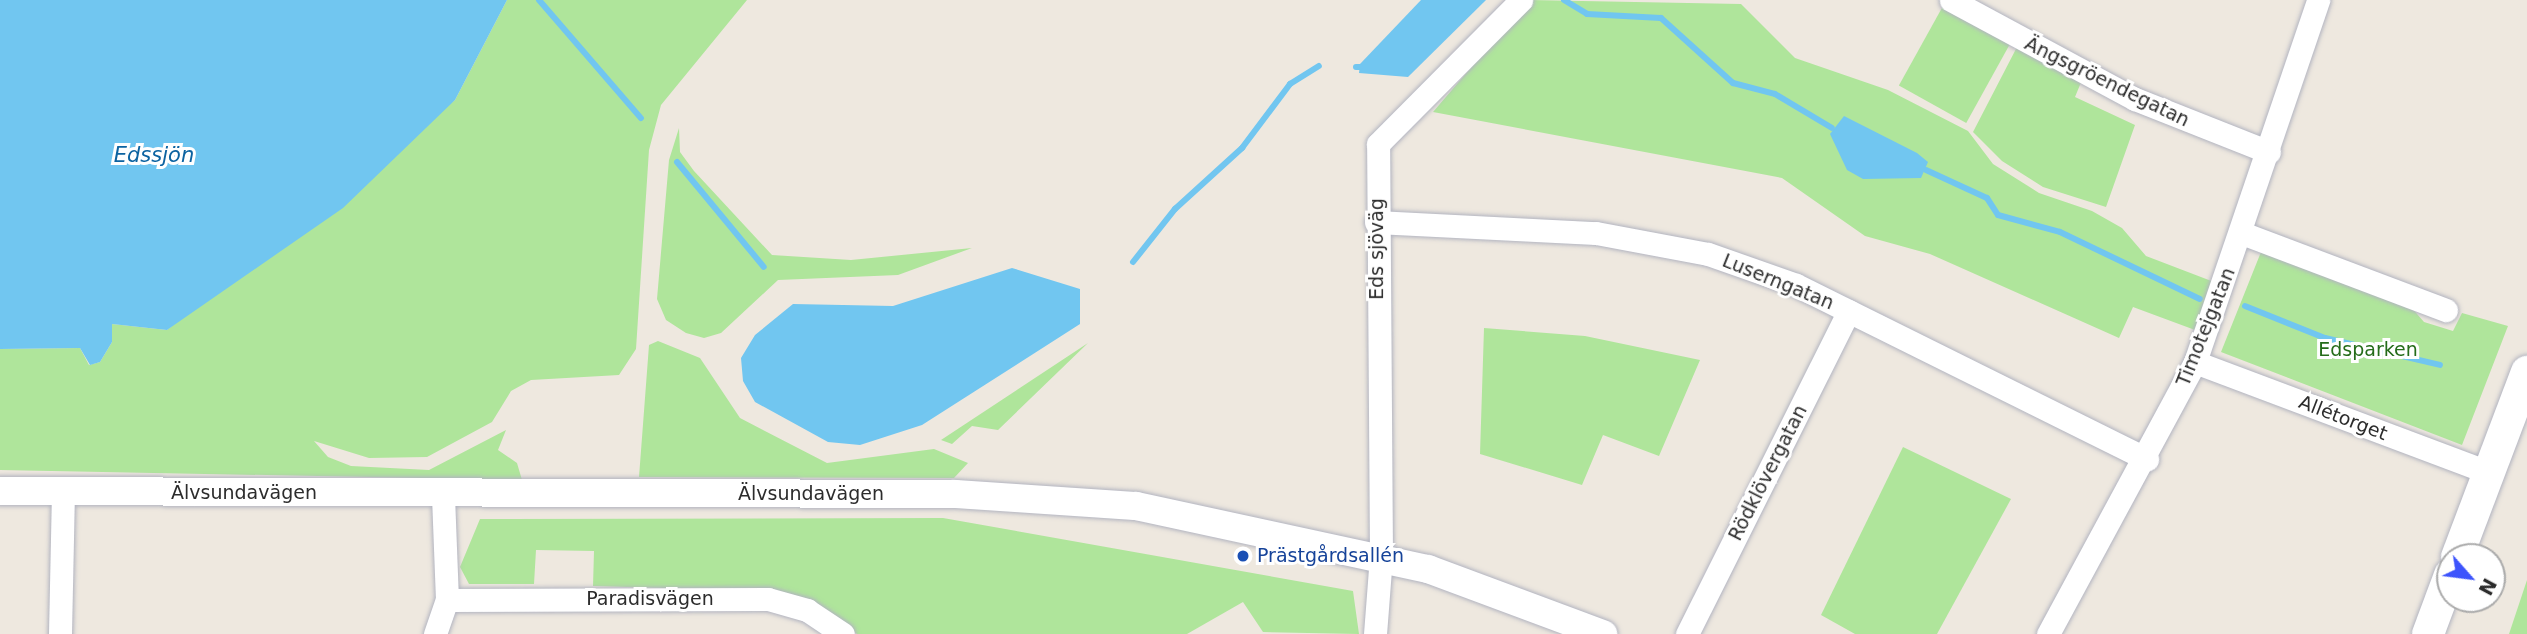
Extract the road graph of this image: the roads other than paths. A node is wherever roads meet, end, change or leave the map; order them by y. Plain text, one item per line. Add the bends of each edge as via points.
1 (1521, 0) edge
2 (1951, 0) edge
3 (2318, 0) edge
4 (1980, 7) edge
5 (2269, 152) junction
6 (1376, 222) junction
7 (2242, 233) junction
8 (2446, 310) dead end
9 (1849, 311) junction
10 (2195, 362) junction
11 (2527, 372) edge
12 (2147, 459) junction
13 (2490, 473) junction
14 (0, 491) edge
15 (63, 492) junction
16 (443, 494) junction
17 (2462, 543) edge
18 (1381, 556) junction
19 (447, 600) junction
20 (2436, 613) edge
21 (60, 634) edge
22 (435, 634) edge
23 (844, 634) edge
24 (1375, 634) edge
25 (1603, 634) edge
26 (1687, 634) edge
27 (2048, 634) edge
28 (2428, 634) edge

1 - 6 street, Eds sjöväg via 1378,144
2 - 4 street, Ängsgröendegatan
3 - 5 street, Timotejgatan
4 - 5 street, Ängsgröendegatan via 2135,99
5 - 7 street, Timotejgatan
6 - 9 street, Luserngatan via 1596,233 1708,254
6 - 18 street, Eds sjöväg
7 - 8 street
7 - 10 street, Timotejgatan
9 - 12 street, Luserngatan
9 - 26 street, Rödklövergatan
10 - 12 street, Timotejgatan
10 - 13 street, Allétorget
11 - 13 main road
12 - 27 street, Timotejgatan
13 - 17 main road
14 - 15 street, Älvsundavägen
15 - 16 street, Älvsundavägen
15 - 21 street
16 - 18 street, Älvsundavägen via 997,495 1136,506
16 - 19 street
18 - 24 street
18 - 25 street, Älvsundavägen
19 - 22 street
19 - 23 street, Paradisvägen via 768,599 807,610
20 - 28 main road

